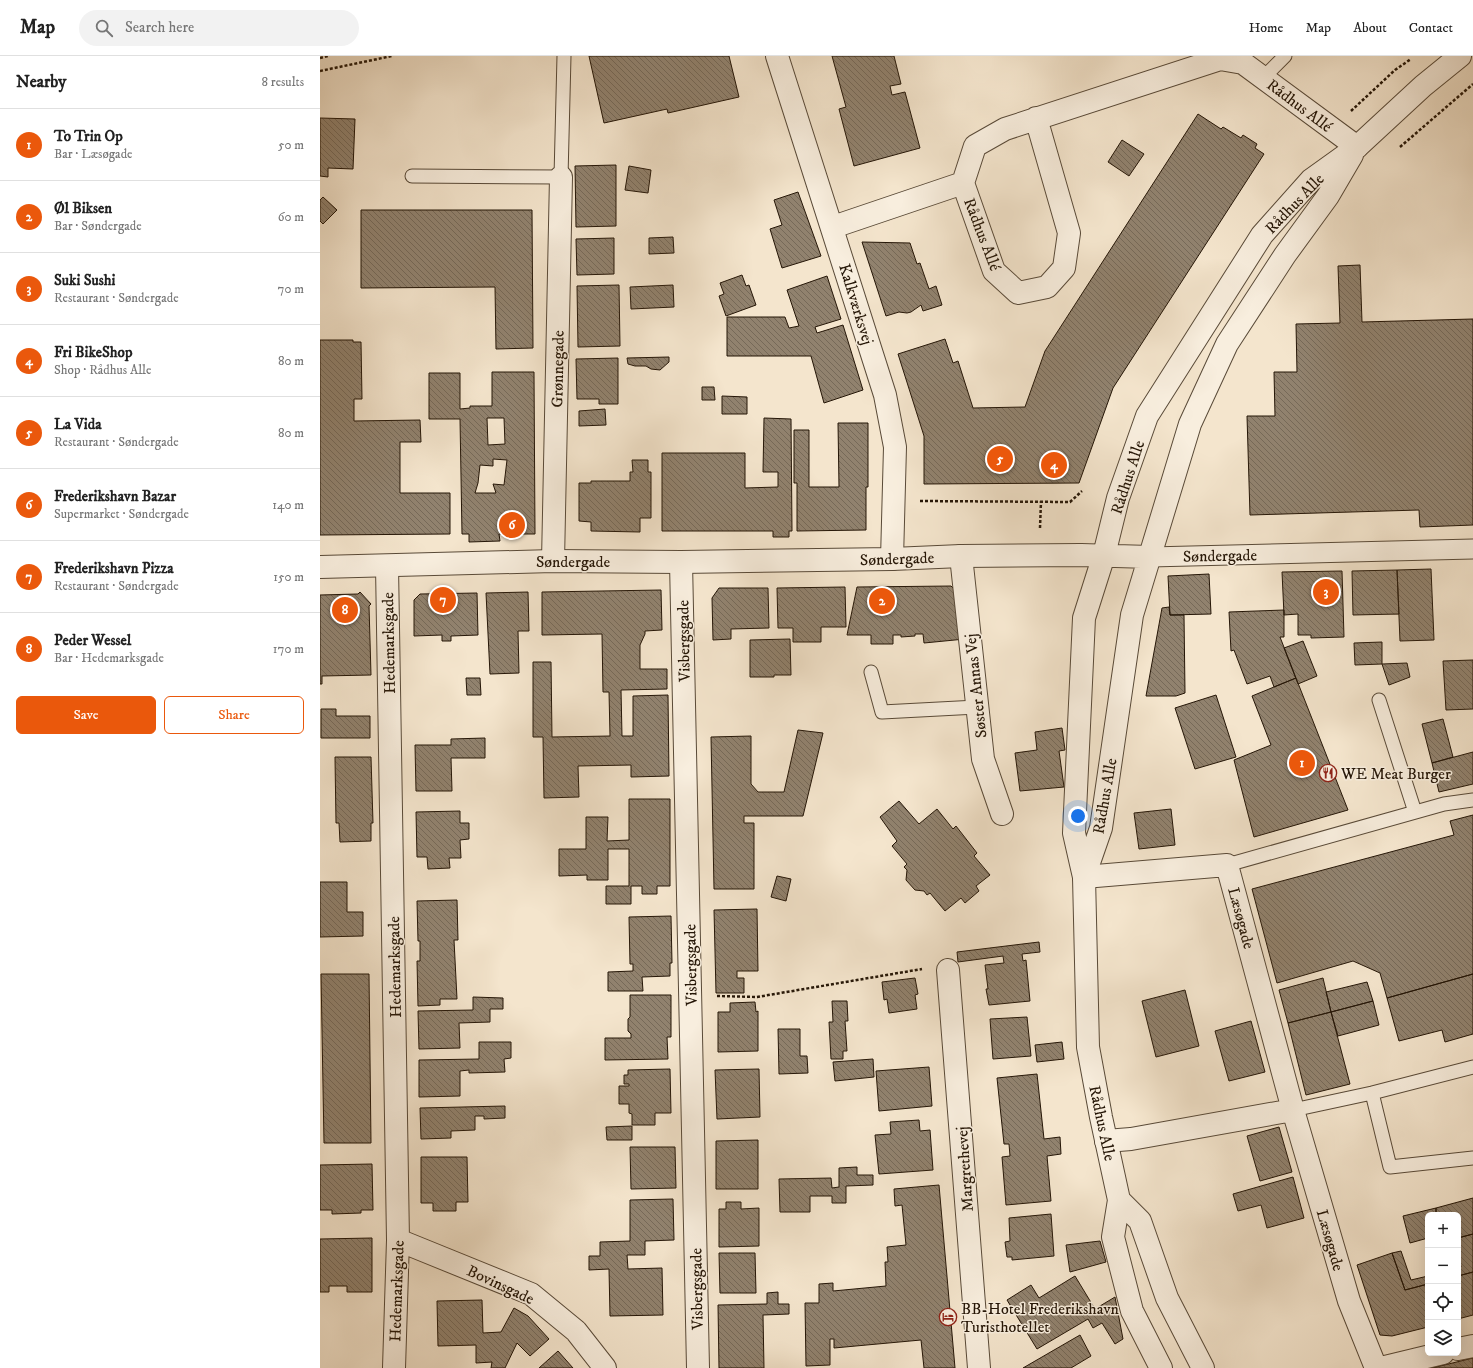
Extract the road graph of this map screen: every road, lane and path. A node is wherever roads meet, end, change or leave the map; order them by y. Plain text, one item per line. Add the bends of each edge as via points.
1 (328, 56) edge
2 (392, 56) edge
3 (564, 56) edge
4 (777, 56) edge
5 (1285, 56) edge
6 (1460, 56) edge
7 (320, 58) edge
8 (320, 71) edge
9 (1263, 78) junction
10 (1473, 84) edge
11 (1036, 118) junction
12 (1357, 147) junction
13 (1395, 152) dead end
14 (412, 176) dead end
15 (561, 177) junction
16 (963, 183) junction
17 (833, 227) junction
18 (1082, 491) dead end
19 (894, 501) junction
20 (1473, 549) edge
21 (1104, 555) junction
22 (961, 556) junction
23 (1150, 557) junction
24 (892, 559) junction
25 (553, 561) junction
26 (682, 562) junction
27 (387, 566) junction
28 (320, 567) edge
29 (871, 672) dead end
30 (1379, 700) dead end
31 (977, 707) junction
32 (1473, 800) edge
33 (1415, 812) junction
34 (1002, 814) dead end
35 (1227, 865) junction
36 (1084, 877) junction
37 (948, 970) joint
38 (690, 996) junction
39 (1473, 1067) edge
40 (1372, 1094) junction
41 (1293, 1110) junction
42 (1106, 1141) junction
43 (1473, 1158) edge
44 (1119, 1200) junction
45 (398, 1240) junction
46 (1473, 1346) edge
47 (1461, 1348) edge
48 (1431, 1356) edge
49 (394, 1368) edge
50 (605, 1368) edge
51 (698, 1368) edge
52 (979, 1368) edge
53 (1161, 1368) edge
54 (1203, 1368) edge
55 (1376, 1368) edge
56 (1381, 1368) edge

1 - 7 path
2 - 8 path
3 - 15 lane
4 - 17 street, Kalkværksvej
5 - 9 lane
6 - 12 street, Rådhus Alle via 1423,86
9 - 11 street, Rådhus Allé via 1243,63 1220,59
9 - 12 street, Rådhus Allé
10 - 13 path
11 - 16 street, Rådhus Allé via 1005,129 976,146
11 - 16 street, Rådhus Allé via 1069,233 1064,268 1047,287 1018,293 994,271
12 - 21 street, Rådhus Alle via 1311,180 1262,236 1147,416 1118,498
12 - 23 street, Rådhus Alle via 1328,196 1285,255 1227,344 1190,424
14 - 15 lane
15 - 25 street, Grønnegade
16 - 17 street
17 - 19 street, Kalkværksvej via 885,395 895,447
18 - 19 path via 1070,502
19 - 24 street, Kalkværksvej
20 - 23 street, Søndergade
21 - 22 street, Søndergade
21 - 23 street, Søndergade
21 - 36 street, Rådhus Alle via 1084,618 1074,833
22 - 24 street, Søndergade
22 - 31 street, Søster Annas Vej
23 - 36 street, Rådhus Alle via 1132,615 1101,828
24 - 26 street, Søndergade
25 - 26 street, Søndergade
25 - 27 street, Søndergade
26 - 38 street, Visbergsgade
27 - 28 street, Søndergade
27 - 45 street, Hedemarksgade
29 - 31 lane via 882,712
30 - 33 lane
31 - 34 street, Søster Annas Vej via 982,759
32 - 33 lane
33 - 35 lane
35 - 36 street, Læsøgade
35 - 41 street, Læsøgade
36 - 42 street, Rådhus Alle via 1088,1048
37 - 38 path via 918,969 756,997
37 - 52 street, Margrethevej
38 - 51 street, Visbergsgade
39 - 40 lane
40 - 41 lane
40 - 43 lane via 1390,1167
41 - 42 street
41 - 55 street, Læsøgade via 1348,1301
42 - 44 street, Rådhus Alle
44 - 53 street, Rådhus Alle via 1113,1237 1132,1311
44 - 54 street via 1140,1221 1167,1298
45 - 49 street, Hedemarksgade
45 - 50 street, Bovinsgade via 531,1294 576,1331
46 - 47 street
48 - 56 street

